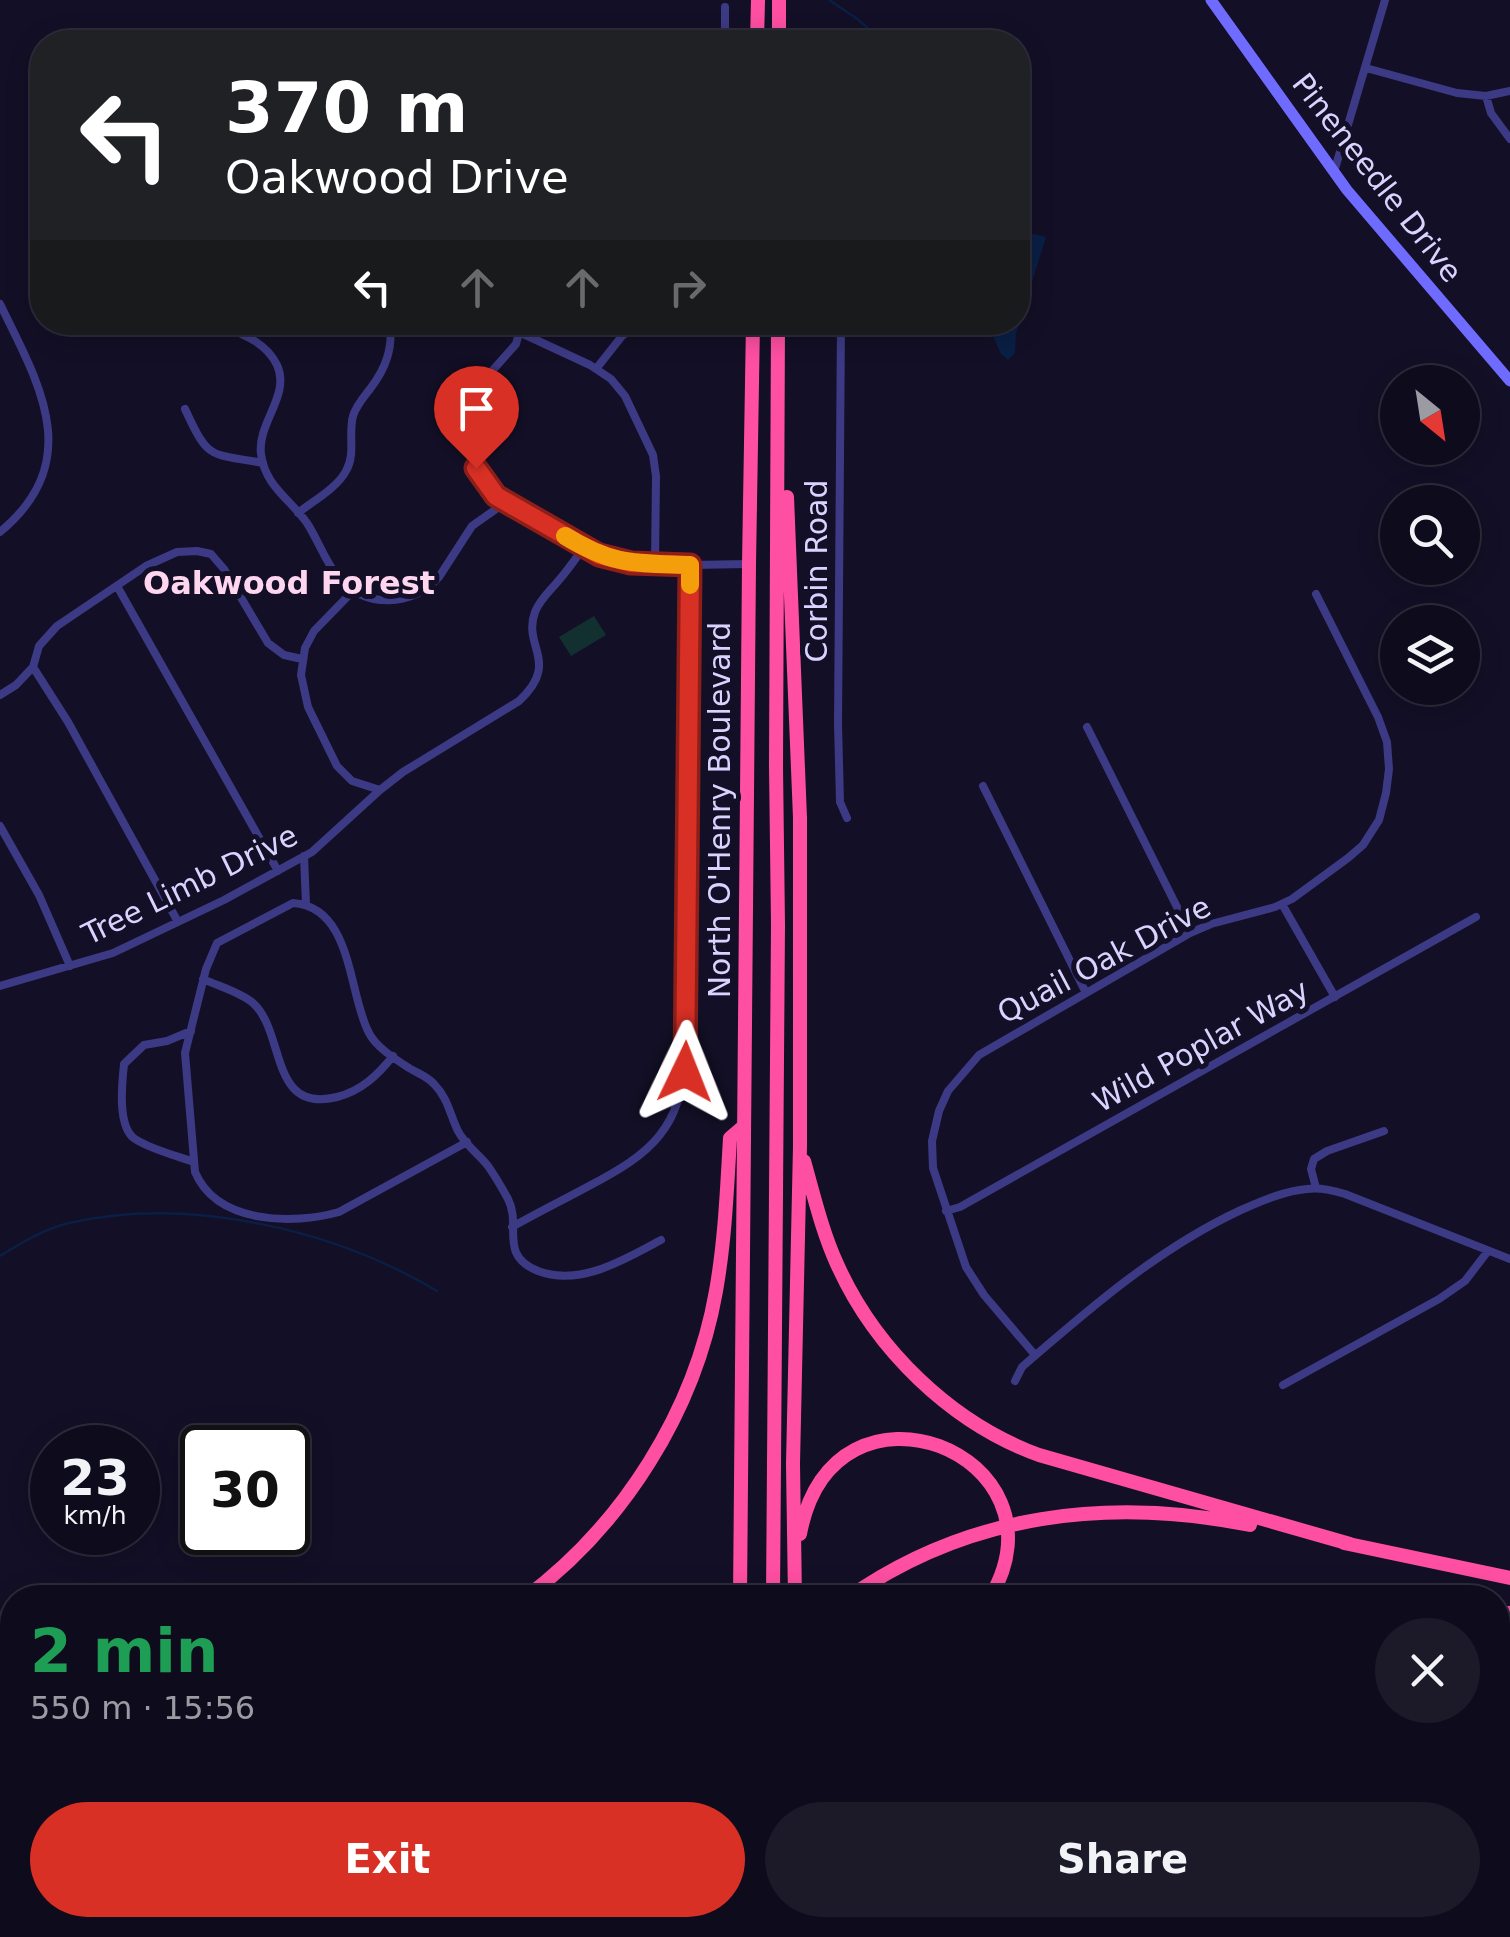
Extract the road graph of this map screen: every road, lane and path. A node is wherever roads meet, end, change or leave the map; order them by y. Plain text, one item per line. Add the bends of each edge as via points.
1 (758, 0) edge
2 (779, 0) edge
3 (1212, 0) edge
4 (1385, 0) edge
5 (725, 7) dead end
6 (725, 30) edge
7 (758, 30) edge
8 (779, 30) edge
9 (1366, 68) junction
10 (1510, 90) edge
11 (1486, 96) junction
12 (1510, 139) edge
13 (1334, 172) junction
14 (0, 304) edge
15 (241, 335) edge
16 (391, 335) edge
17 (519, 335) edge
18 (535, 335) edge
19 (623, 335) edge
20 (753, 335) edge
21 (778, 335) edge
22 (841, 335) edge
23 (596, 369) junction
24 (1510, 382) edge
25 (779, 392) junction
26 (185, 409) dead end
27 (263, 463) junction
28 (506, 502) junction
29 (298, 513) junction
30 (0, 532) edge
31 (584, 547) junction
32 (655, 564) junction
33 (748, 564) junction
34 (690, 565) junction
35 (117, 586) junction
36 (354, 591) junction
37 (1316, 594) dead end
38 (302, 659) junction
39 (33, 667) junction
40 (0, 695) edge
41 (1087, 728) dead end
42 (983, 786) dead end
43 (380, 790) junction
44 (847, 818) dead end
45 (0, 826) edge
46 (304, 856) junction
47 (278, 871) junction
48 (306, 904) junction
49 (1282, 904) junction
50 (1476, 917) dead end
51 (178, 922) junction
52 (1190, 933) junction
53 (70, 966) junction
54 (203, 979) junction
55 (0, 986) edge
56 (1086, 993) junction
57 (1335, 997) junction
58 (191, 1031) junction
59 (392, 1056) junction
60 (744, 1126) junction
61 (1384, 1132) dead end
62 (466, 1142) junction
63 (800, 1146) junction
64 (194, 1162) junction
65 (1316, 1188) junction
66 (946, 1212) junction
67 (512, 1227) junction
68 (661, 1240) dead end
69 (1488, 1251) junction
70 (1510, 1259) edge
71 (1035, 1355) junction
72 (1014, 1381) dead end
73 (1284, 1384) dead end
74 (1350, 1544) junction
75 (795, 1564) junction
76 (1510, 1578) edge
77 (540, 1585) edge
78 (740, 1585) edge
79 (773, 1585) edge
80 (795, 1585) edge
81 (871, 1585) edge
82 (996, 1585) edge

1 - 7 highway
2 - 8 highway
3 - 13 street, Pineneedle Drive
4 - 9 street
5 - 6 street
9 - 11 street
9 - 13 street
10 - 11 street
11 - 12 street
13 - 24 street, Pineneedle Drive
14 - 30 street via 42,395 49,440 35,491
15 - 27 street via 264,346 280,372 261,441
16 - 29 street via 381,374 354,414 346,473
17 - 28 street via 476,388 465,423 476,468
18 - 23 street
19 - 23 street
20 - 33 highway, North O'Henry Boulevard
21 - 25 highway, North O'Henry Boulevard
22 - 44 street, Corbin Road via 838,724 840,802
23 - 32 street via 625,396 653,455
25 - 63 highway via 800,818
25 - 79 highway, North O'Henry Boulevard
26 - 27 street via 206,449
27 - 29 street
28 - 31 street
28 - 36 street via 472,526 439,577 417,594 389,600
29 - 36 street via 337,576
31 - 32 street via 615,560
31 - 43 street, Tree Limb Drive via 536,609 540,664 530,691
32 - 34 street
33 - 34 street
33 - 60 highway, North O'Henry Boulevard
34 - 67 street via 682,1089 671,1119 644,1153
35 - 38 street via 173,554 211,554 268,643
35 - 39 street via 47,635
35 - 47 street
36 - 38 street via 314,632
37 - 49 street, Quail Oak Drive via 1378,717 1389,769 1379,820 1363,844
38 - 43 street via 308,707 338,766 352,781
39 - 40 street
39 - 51 street
41 - 52 street
42 - 56 street
43 - 46 street, Tree Limb Drive
45 - 53 street
46 - 47 street, Tree Limb Drive
46 - 48 street
47 - 51 street, Tree Limb Drive
48 - 54 street via 293,903 217,944
48 - 59 street via 329,921 352,973 360,1015 372,1039
49 - 52 street, Quail Oak Drive
49 - 57 street
50 - 57 street, Wild Poplar Way
51 - 53 street, Tree Limb Drive
52 - 56 street, Quail Oak Drive
53 - 55 street, Tree Limb Drive
54 - 58 street
54 - 59 street via 253,1003 284,1074 304,1098 343,1096 377,1076
56 - 66 street, Quail Oak Drive via 979,1055 948,1091 932,1140
57 - 66 street, Wild Poplar Way
58 - 64 street via 185,1053
58 - 64 street via 144,1045 124,1064 122,1092 132,1138
59 - 62 street via 431,1080
60 - 77 highway via 730,1138 716,1294 678,1409 614,1511
60 - 78 highway, North O'Henry Boulevard
61 - 65 street via 1314,1159
62 - 64 street via 322,1217 242,1212 200,1182
62 - 67 street via 510,1202
63 - 74 highway via 826,1236 855,1298 894,1352 945,1403 1017,1448
63 - 75 highway
65 - 69 street
65 - 71 street via 1277,1196 1197,1233
66 - 71 street, Quail Oak Drive via 966,1267
67 - 68 street via 513,1247 524,1262 540,1272 570,1275 608,1268
69 - 70 street
69 - 73 street via 1439,1300
71 - 72 street
74 - 76 highway
74 - 81 highway via 1212,1517 1098,1512 990,1531 918,1558
75 - 80 highway
75 - 82 highway via 804,1514 825,1475 858,1450 910,1438 951,1449 990,1483 1005,1518 1007,1546

